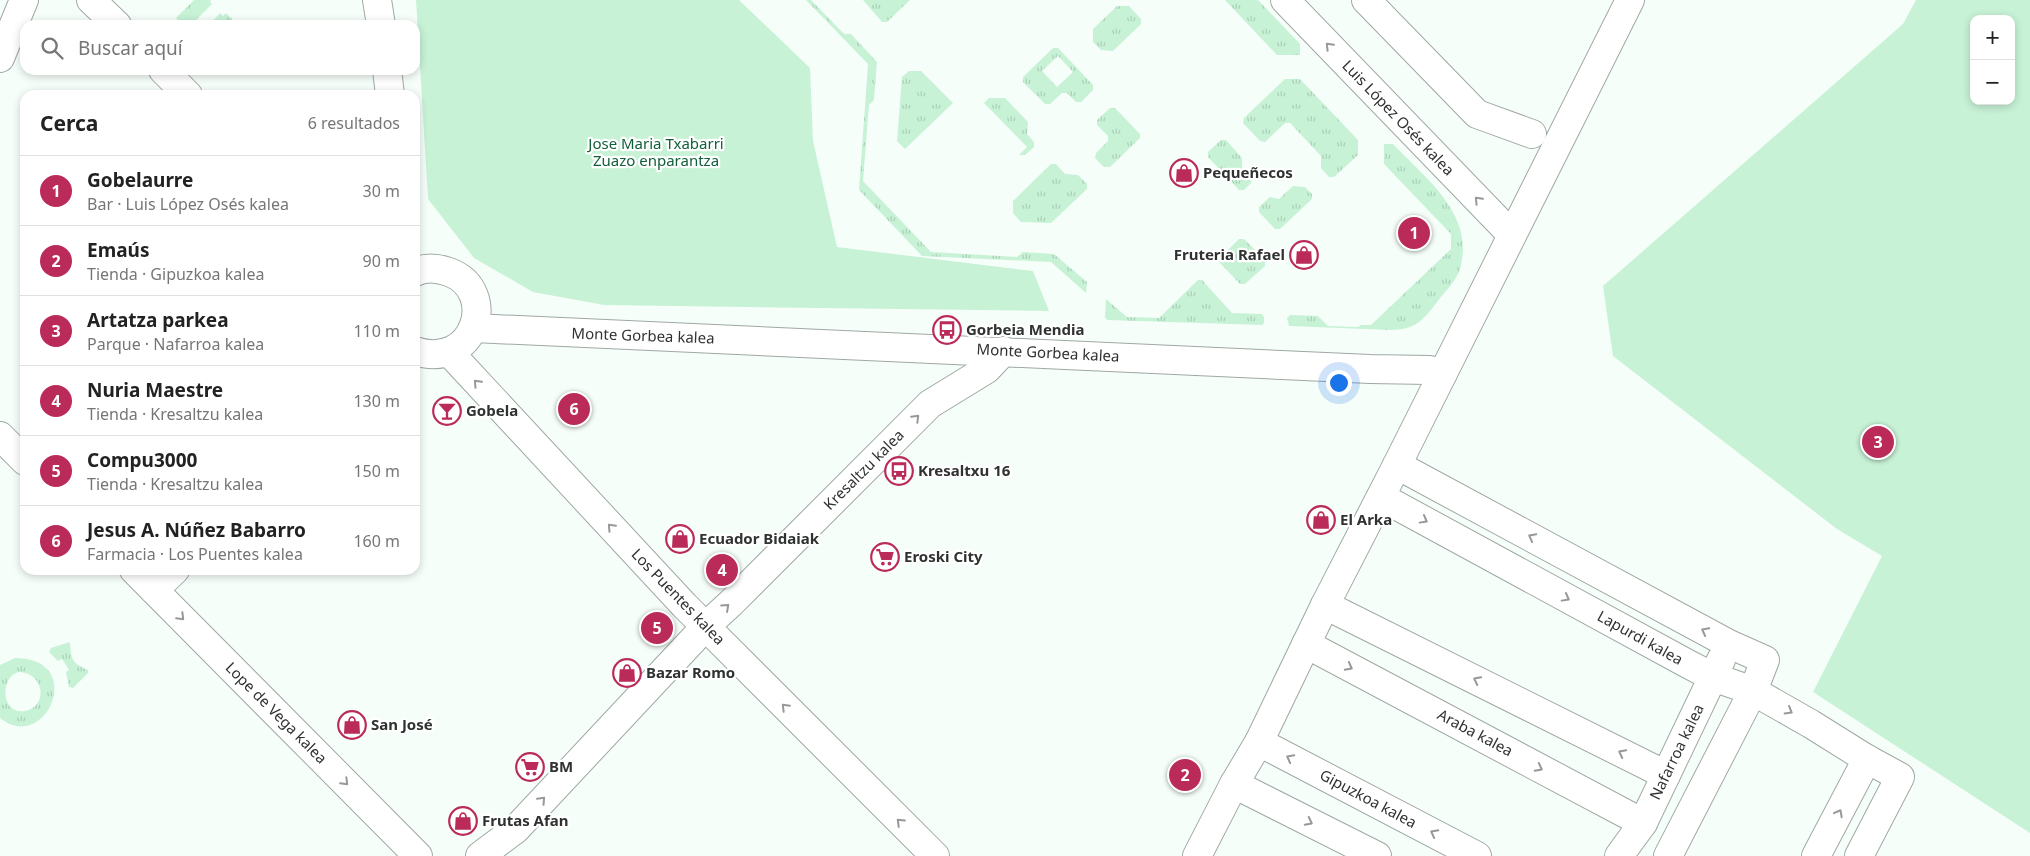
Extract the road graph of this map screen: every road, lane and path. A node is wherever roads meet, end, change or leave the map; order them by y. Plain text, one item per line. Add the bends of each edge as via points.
1 (24, 0) edge
2 (91, 0) edge
3 (377, 0) edge
4 (1285, 0) edge
5 (1366, 0) edge
6 (1630, 0) edge
7 (112, 20) edge
8 (379, 20) edge
9 (0, 58) edge
10 (168, 75) edge
11 (388, 75) edge
12 (183, 90) edge
13 (389, 90) edge
14 (1532, 134) dead end
15 (1512, 235) junction
16 (420, 267) edge
17 (473, 328) junction
18 (1004, 351) junction
19 (420, 352) edge
20 (449, 352) junction
21 (1443, 373) junction
22 (0, 436) edge
23 (20, 456) edge
24 (1397, 465) junction
25 (1381, 497) junction
26 (139, 575) edge
27 (170, 575) edge
28 (154, 590) junction
29 (1325, 604) junction
30 (706, 626) junction
31 (1306, 644) junction
32 (1729, 644) junction
33 (1713, 677) junction
34 (1753, 691) junction
35 (1258, 742) junction
36 (1867, 759) junction
37 (1666, 775) junction
38 (1234, 784) junction
39 (1643, 823) junction
40 (418, 856) edge
41 (480, 856) edge
42 (935, 856) edge
43 (1197, 856) edge
44 (1377, 856) edge
45 (1477, 856) edge
46 (1619, 856) edge
47 (1668, 856) edge
48 (1816, 856) edge
49 (1859, 856) edge

1 - 9 street
2 - 7 street
3 - 8 street
15 -> 4 street, Luis López Osés kalea
5 - 14 street via 1477,114
6 - 15 street
10 - 12 street
11 - 13 street
15 - 21 street
16 - 17 street via 443,270 464,281 476,304
17 - 18 street, Monte Gorbea kalea
17 - 20 street via 459,347
18 - 21 street, Monte Gorbea kalea
30 -> 18 street, Kresaltzu kalea via 930,404 987,368
19 - 20 street via 437,355
30 -> 20 street, Los Puentes kalea
21 - 24 street
22 - 23 street
24 - 25 street
32 -> 24 street
25 - 29 street
25 -> 33 street, Lapurdi kalea
26 - 28 street, Lope de Vega kalea
27 - 28 street
28 -> 40 street, Lope de Vega kalea
29 - 31 street
37 -> 29 street
41 -> 30 street, Kresaltzu kalea via 516,829
42 -> 30 street, Los Puentes kalea
31 - 35 street
31 -> 39 street, Araba kalea
32 - 33 street, Nafarroa kalea
32 - 34 street via 1765,660
33 - 34 street, Lapurdi kalea
33 - 37 street, Nafarroa kalea
34 -> 36 street, Lapurdi kalea
34 - 47 street
35 - 38 street
45 -> 35 street, Gipuzkoa kalea
48 -> 36 street
36 - 49 street, Lapurdi kalea via 1900,777
37 - 39 street, Nafarroa kalea
38 - 43 street
38 -> 44 street
39 - 46 street, Nafarroa kalea

